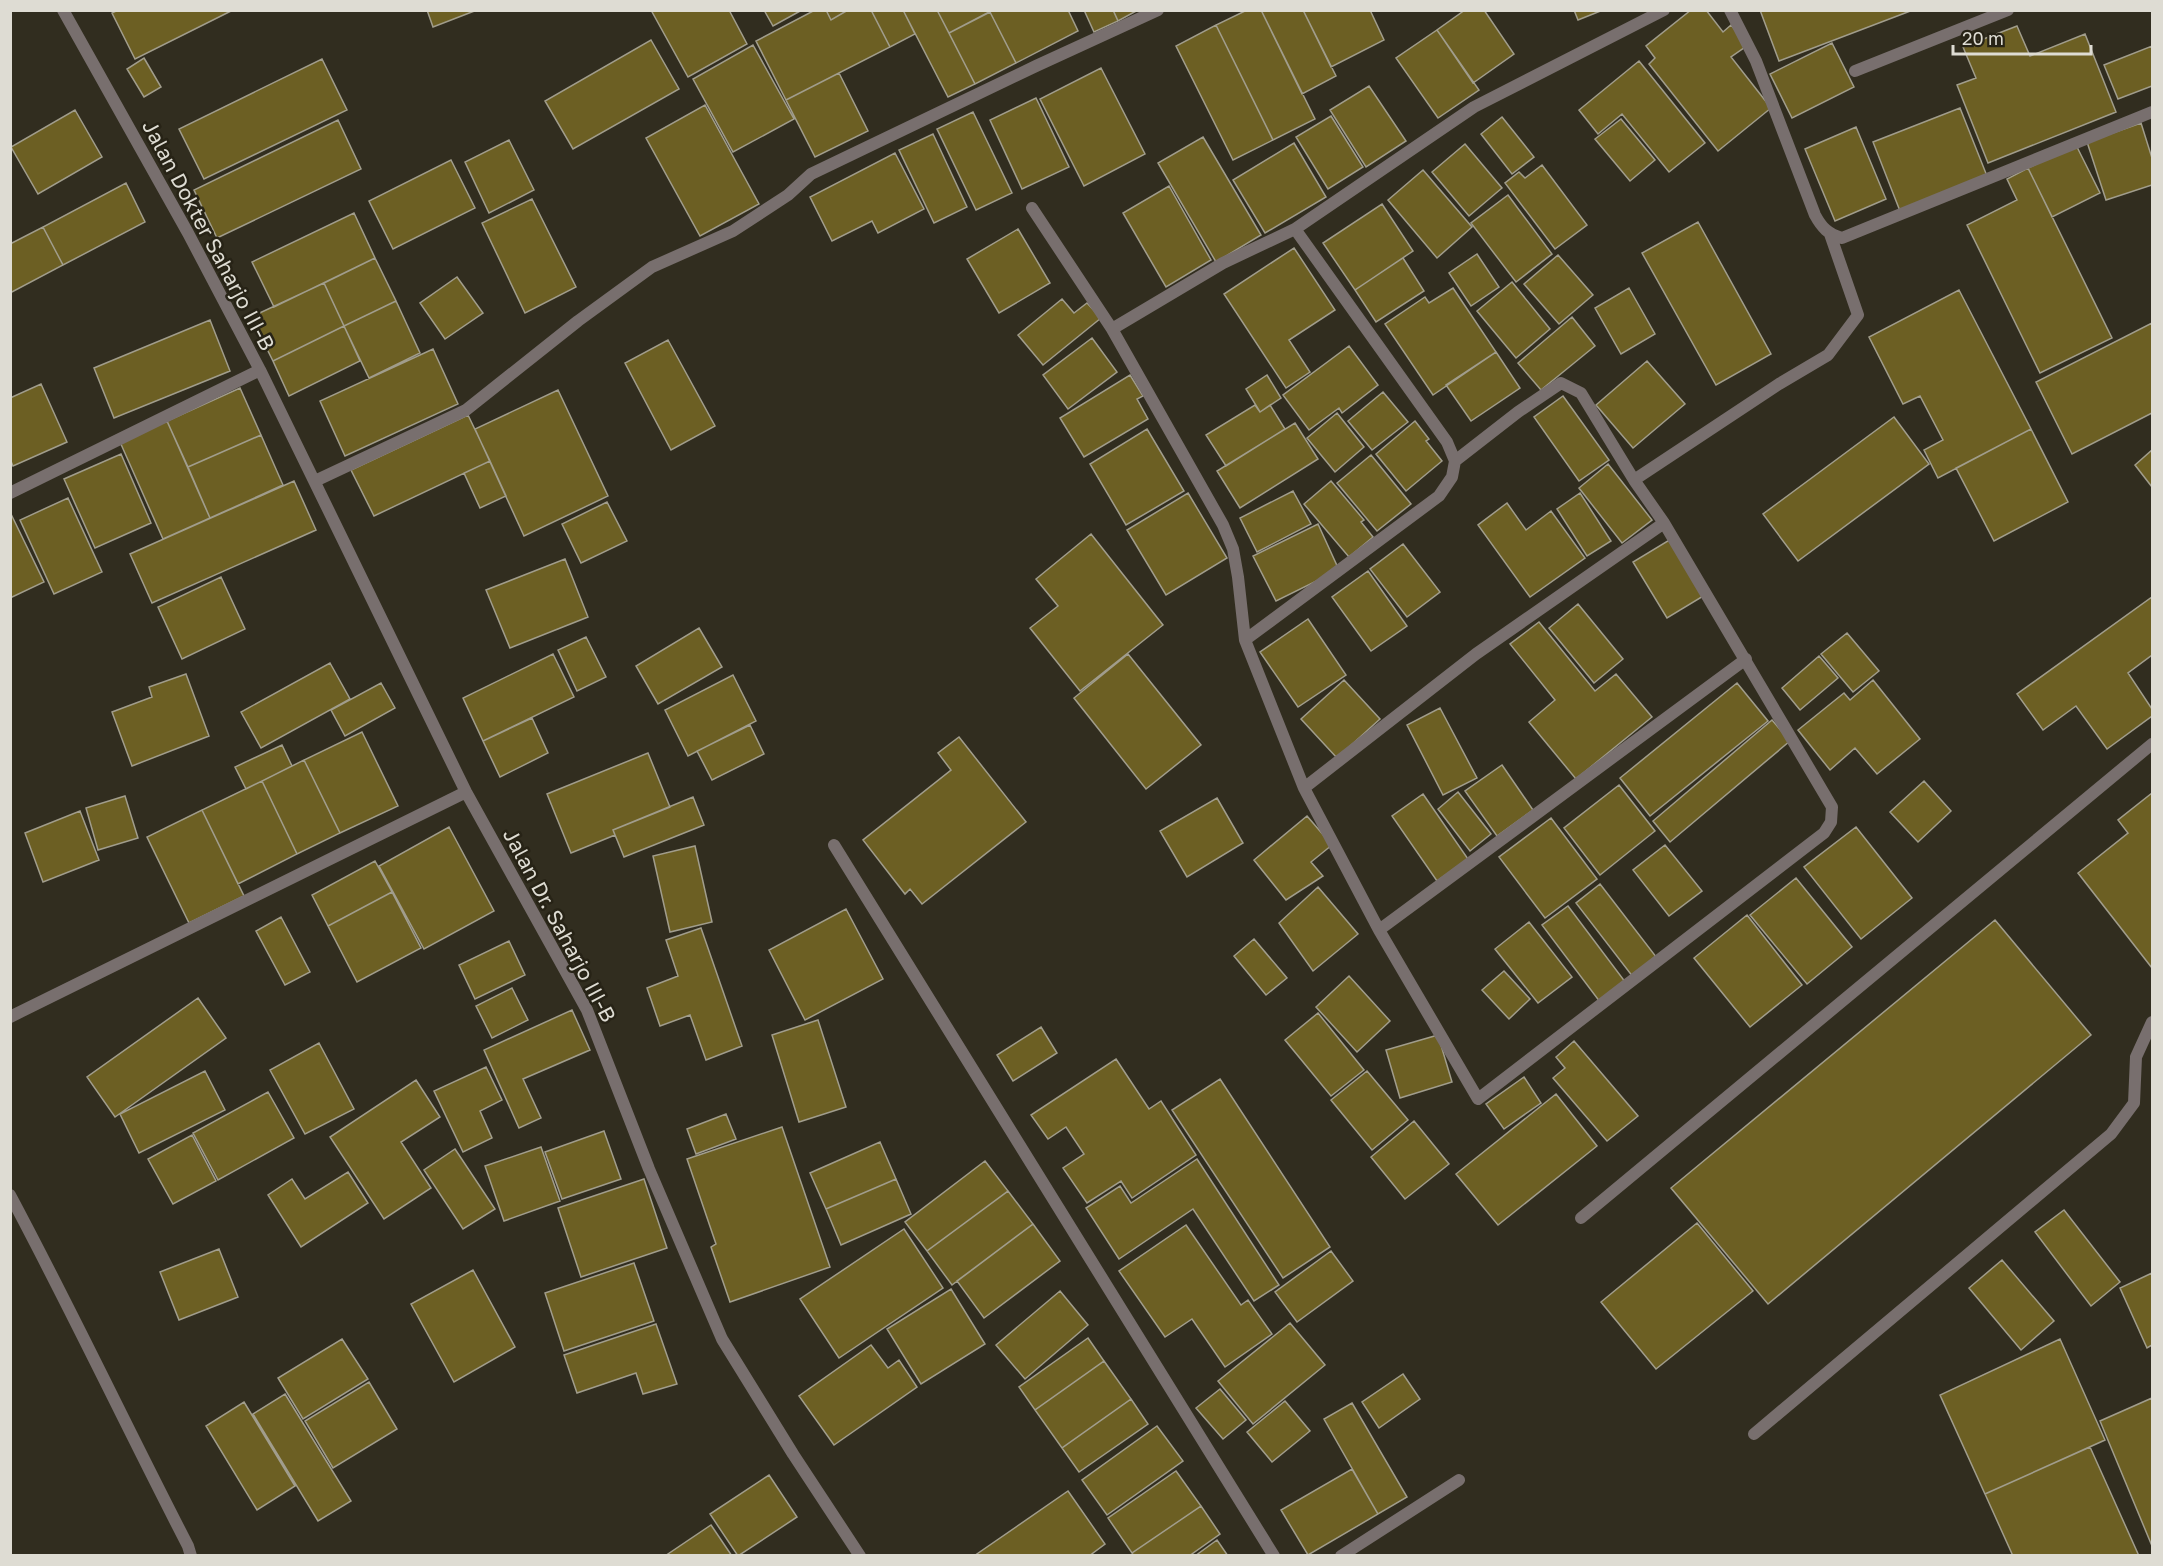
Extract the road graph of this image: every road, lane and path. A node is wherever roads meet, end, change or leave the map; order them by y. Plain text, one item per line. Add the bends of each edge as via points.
1 (63, 10) edge
2 (1158, 10) edge
3 (1664, 10) edge
4 (1730, 10) edge
5 (2007, 10) edge
6 (1855, 71) dead end
7 (2152, 112) edge
8 (1032, 208) dead end
9 (1295, 229) junction
10 (1830, 234) junction
11 (1112, 329) junction
12 (260, 370) junction
13 (1455, 461) junction
14 (1634, 480) junction
15 (315, 481) junction
16 (10, 493) edge
17 (1664, 523) junction
18 (1245, 640) junction
19 (1746, 658) junction
20 (2152, 744) edge
21 (1304, 788) junction
22 (466, 792) junction
23 (834, 845) dead end
24 (1379, 930) junction
25 (10, 1017) edge
26 (2152, 1022) edge
27 (10, 1195) edge
28 (1581, 1218) dead end
29 (1754, 1434) dead end
30 (1459, 1480) dead end
31 (191, 1556) edge
32 (860, 1556) edge
33 (1275, 1556) edge
34 (1341, 1556) edge

1 - 12 street, Jalan Dokter Saharjo III-B
2 - 15 street via 812,174 733,231 652,267 466,410
3 - 9 street via 1474,107
4 - 10 street via 1756,61 1815,215
5 - 6 street
7 - 10 street via 1842,238
8 - 11 street
9 - 11 street via 1224,263
9 - 13 street via 1447,442
10 - 14 street via 1858,315 1828,355
11 - 18 street via 1223,525 1233,549
12 - 15 street, Jalan Dokter Saharjo III-B
12 - 16 street
13 - 14 street via 1561,383 1581,393
13 - 18 street via 1452,477 1439,496
14 - 17 street
15 - 22 street, Jalan Dr. Saharjo III-B
17 - 19 street
17 - 21 street via 1476,654
18 - 21 street
19 - 24 street
19 - 24 street via 1832,807 1831,822 1824,832 1478,1099
20 - 28 street
21 - 24 street
22 - 25 street
22 - 32 street, Jalan Dr. Saharjo III-B via 587,1010 648,1169 722,1339
23 - 33 street
26 - 29 street via 2136,1057 2134,1103 2111,1134
27 - 31 street
30 - 34 street

